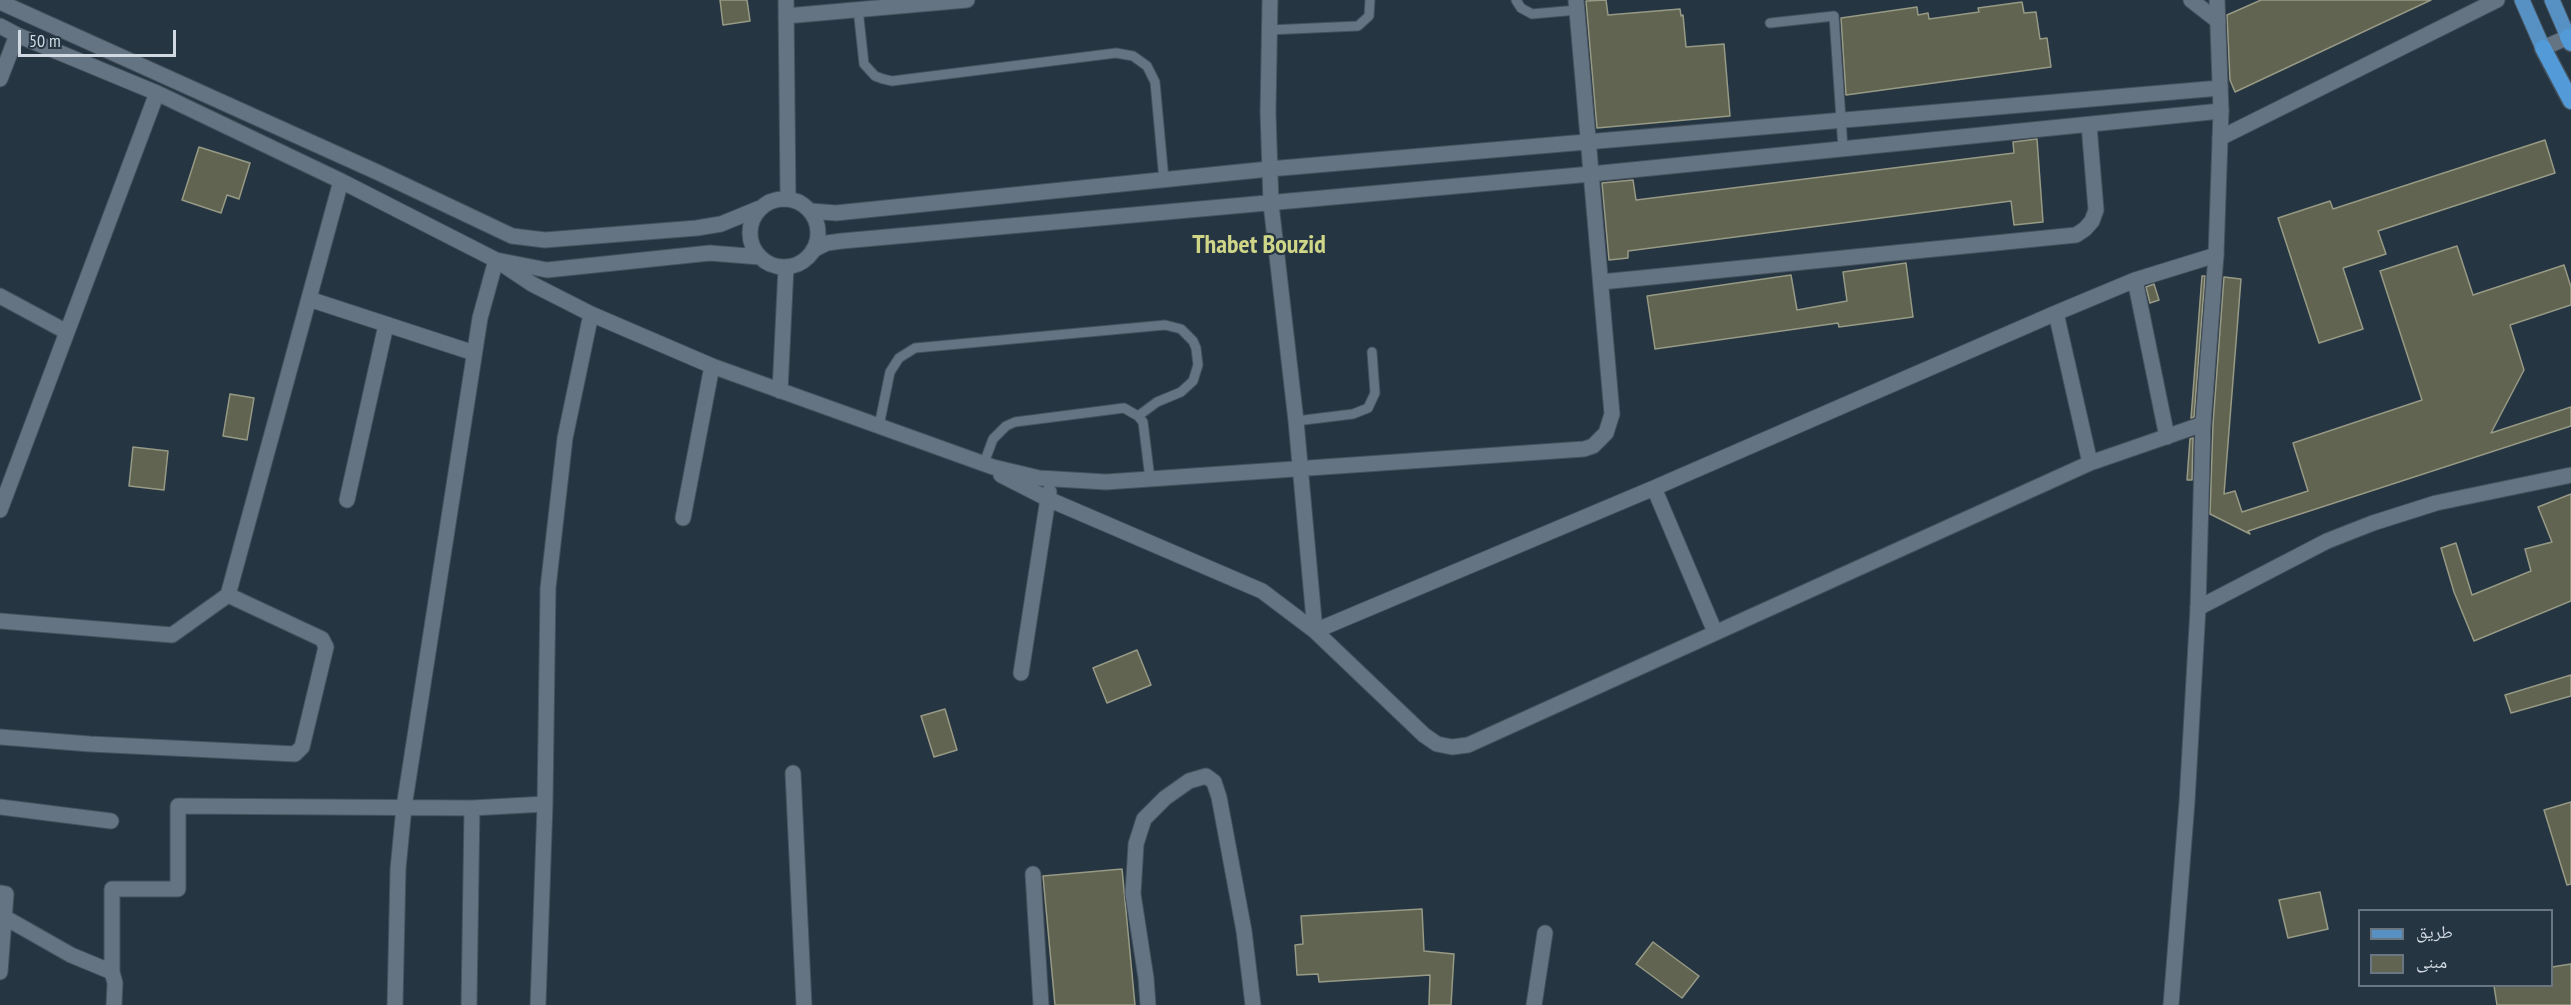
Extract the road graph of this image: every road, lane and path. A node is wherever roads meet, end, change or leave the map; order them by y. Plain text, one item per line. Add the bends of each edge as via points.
1 (968, 0) edge
2 (1270, 0) edge
3 (1370, 0) edge
4 (1516, 0) edge
5 (2191, 0) edge
6 (2217, 0) edge
7 (2497, 0) edge
8 (2522, 0) edge
9 (2552, 0) edge
10 (0, 2) edge
11 (1576, 5) edge
12 (786, 8) edge
13 (858, 9) junction
14 (2218, 21) junction
15 (1770, 23) dead end
16 (0, 26) edge
17 (1269, 30) junction
18 (17, 35) junction
19 (2570, 39) edge
20 (2543, 48) junction
21 (0, 79) edge
22 (2220, 88) junction
23 (157, 93) junction
24 (2571, 101) edge
25 (2221, 111) junction
26 (1841, 120) junction
27 (2089, 125) junction
28 (2220, 138) junction
29 (1588, 141) junction
30 (1843, 149) junction
31 (1269, 169) junction
32 (1591, 174) junction
33 (1164, 180) junction
34 (341, 181) junction
35 (788, 198) junction
36 (1271, 204) junction
37 (760, 208) junction
38 (810, 210) junction
39 (813, 250) junction
40 (2216, 255) junction
41 (760, 257) junction
42 (496, 260) junction
43 (786, 267) junction
44 (2135, 280) junction
45 (1601, 282) junction
46 (0, 296) edge
47 (309, 299) junction
48 (2056, 313) junction
49 (591, 314) junction
50 (386, 325) junction
51 (65, 331) junction
52 (1371, 352) dead end
53 (474, 353) junction
54 (712, 366) junction
55 (780, 391) junction
56 (1138, 416) junction
57 (1296, 421) junction
58 (2203, 424) junction
59 (879, 426) junction
60 (2167, 437) junction
61 (984, 463) junction
62 (2090, 463) junction
63 (1300, 468) junction
64 (2571, 475) edge
65 (1150, 479) junction
66 (1050, 480) junction
67 (1654, 488) junction
68 (1048, 499) junction
69 (347, 500) dead end
70 (0, 510) edge
71 (683, 518) dead end
72 (228, 595) junction
73 (2198, 608) junction
74 (0, 621) edge
75 (1315, 632) junction
76 (1715, 632) junction
77 (1021, 673) dead end
78 (0, 737) edge
79 (793, 773) dead end
80 (545, 804) junction
81 (0, 807) edge
82 (404, 807) junction
83 (472, 808) junction
84 (111, 821) dead end
85 (1033, 874) dead end
86 (0, 893) edge
87 (4, 917) junction
88 (1545, 933) dead end
89 (0, 972) edge
90 (112, 972) junction
91 (114, 1005) edge
92 (394, 1005) edge
93 (469, 1005) edge
94 (538, 1005) edge
95 (804, 1005) edge
96 (1041, 1005) edge
97 (1148, 1005) edge
98 (1253, 1005) edge
99 (1534, 1005) edge
100 (2171, 1005) edge

1 - 13 street
2 - 17 street
3 - 17 lane via 1369,16 1359,26
4 - 11 lane via 1532,14
5 - 14 street
6 - 14 street
7 - 28 street
8 - 20 main road
9 - 19 main road
10 - 37 street via 367,167 512,237 545,240 697,228 721,224
11 - 29 street
12 - 13 street
12 - 35 street
13 - 33 lane via 864,64 875,76 892,81 1116,53 1133,56 1147,66 1155,82
14 - 22 street
15 - 26 lane via 1834,16
16 - 18 street
17 - 31 street
18 - 21 street
18 - 23 street
19 - 20 street
20 - 24 highway
22 - 25 street
22 - 26 street
23 - 34 street
23 - 51 street
25 - 27 street
25 - 28 street
26 - 29 street
26 - 30 lane
27 - 30 street
27 - 45 street via 2096,210 2085,229 2076,234
28 - 40 street
29 - 31 street
29 - 32 street
30 - 32 street
31 - 33 street
31 - 36 street
32 - 36 street
32 - 45 street
33 - 38 street via 836,213
34 - 42 street
34 - 47 street
35 - 37 street via 773,200
35 - 38 street
36 - 39 street via 842,241
36 - 57 street
37 - 41 street via 749,232
38 - 39 street via 818,230
39 - 43 street via 801,262
40 - 44 street
40 - 58 street
41 - 42 street via 710,253 548,270
41 - 43 street via 772,265
42 - 49 street via 532,284
42 - 53 street
43 - 55 street
44 - 48 street
44 - 60 street
45 - 63 street via 1612,414 1606,433 1593,446
46 - 51 street
47 - 50 street
47 - 72 street
48 - 62 street
48 - 67 street
49 - 54 street
49 - 80 street via 565,438 548,588
50 - 53 street
50 - 69 street
51 - 70 street
52 - 57 lane via 1375,393 1368,408 1353,414
53 - 82 street
54 - 55 street
54 - 71 street
55 - 59 street
56 - 59 lane via 1193,381 1198,365 1196,348 1181,329 1165,325 915,348 899,358 890,372
56 - 61 lane via 1116,408 1015,422 993,438
56 - 65 lane via 1145,430
57 - 63 street
58 - 60 street
58 - 73 street
59 - 61 street
60 - 62 street
61 - 66 street
61 - 68 street
62 - 76 street
63 - 65 street
63 - 75 street
64 - 73 street via 2436,503 2373,523 2327,541
65 - 66 street via 1087,483
66 - 68 street
67 - 75 street
67 - 76 street
68 - 75 street via 1247,583 1276,600
68 - 77 street
72 - 74 street via 172,635
72 - 78 street via 325,642 325,657 302,747 297,753
73 - 100 street
75 - 76 street via 1424,735 1437,744 1452,747 1468,745
79 - 95 street
80 - 83 street
80 - 94 street
81 - 84 street
82 - 83 street
82 - 90 street via 178,807 178,890 112,889
82 - 92 street
83 - 93 street
85 - 96 street
86 - 87 street via 6,894
87 - 89 street
87 - 90 street via 70,955
88 - 99 street
90 - 91 street
97 - 98 street via 1133,894 1136,844 1144,819 1164,798 1189,781 1206,776 1214,782 1219,797 1244,931

